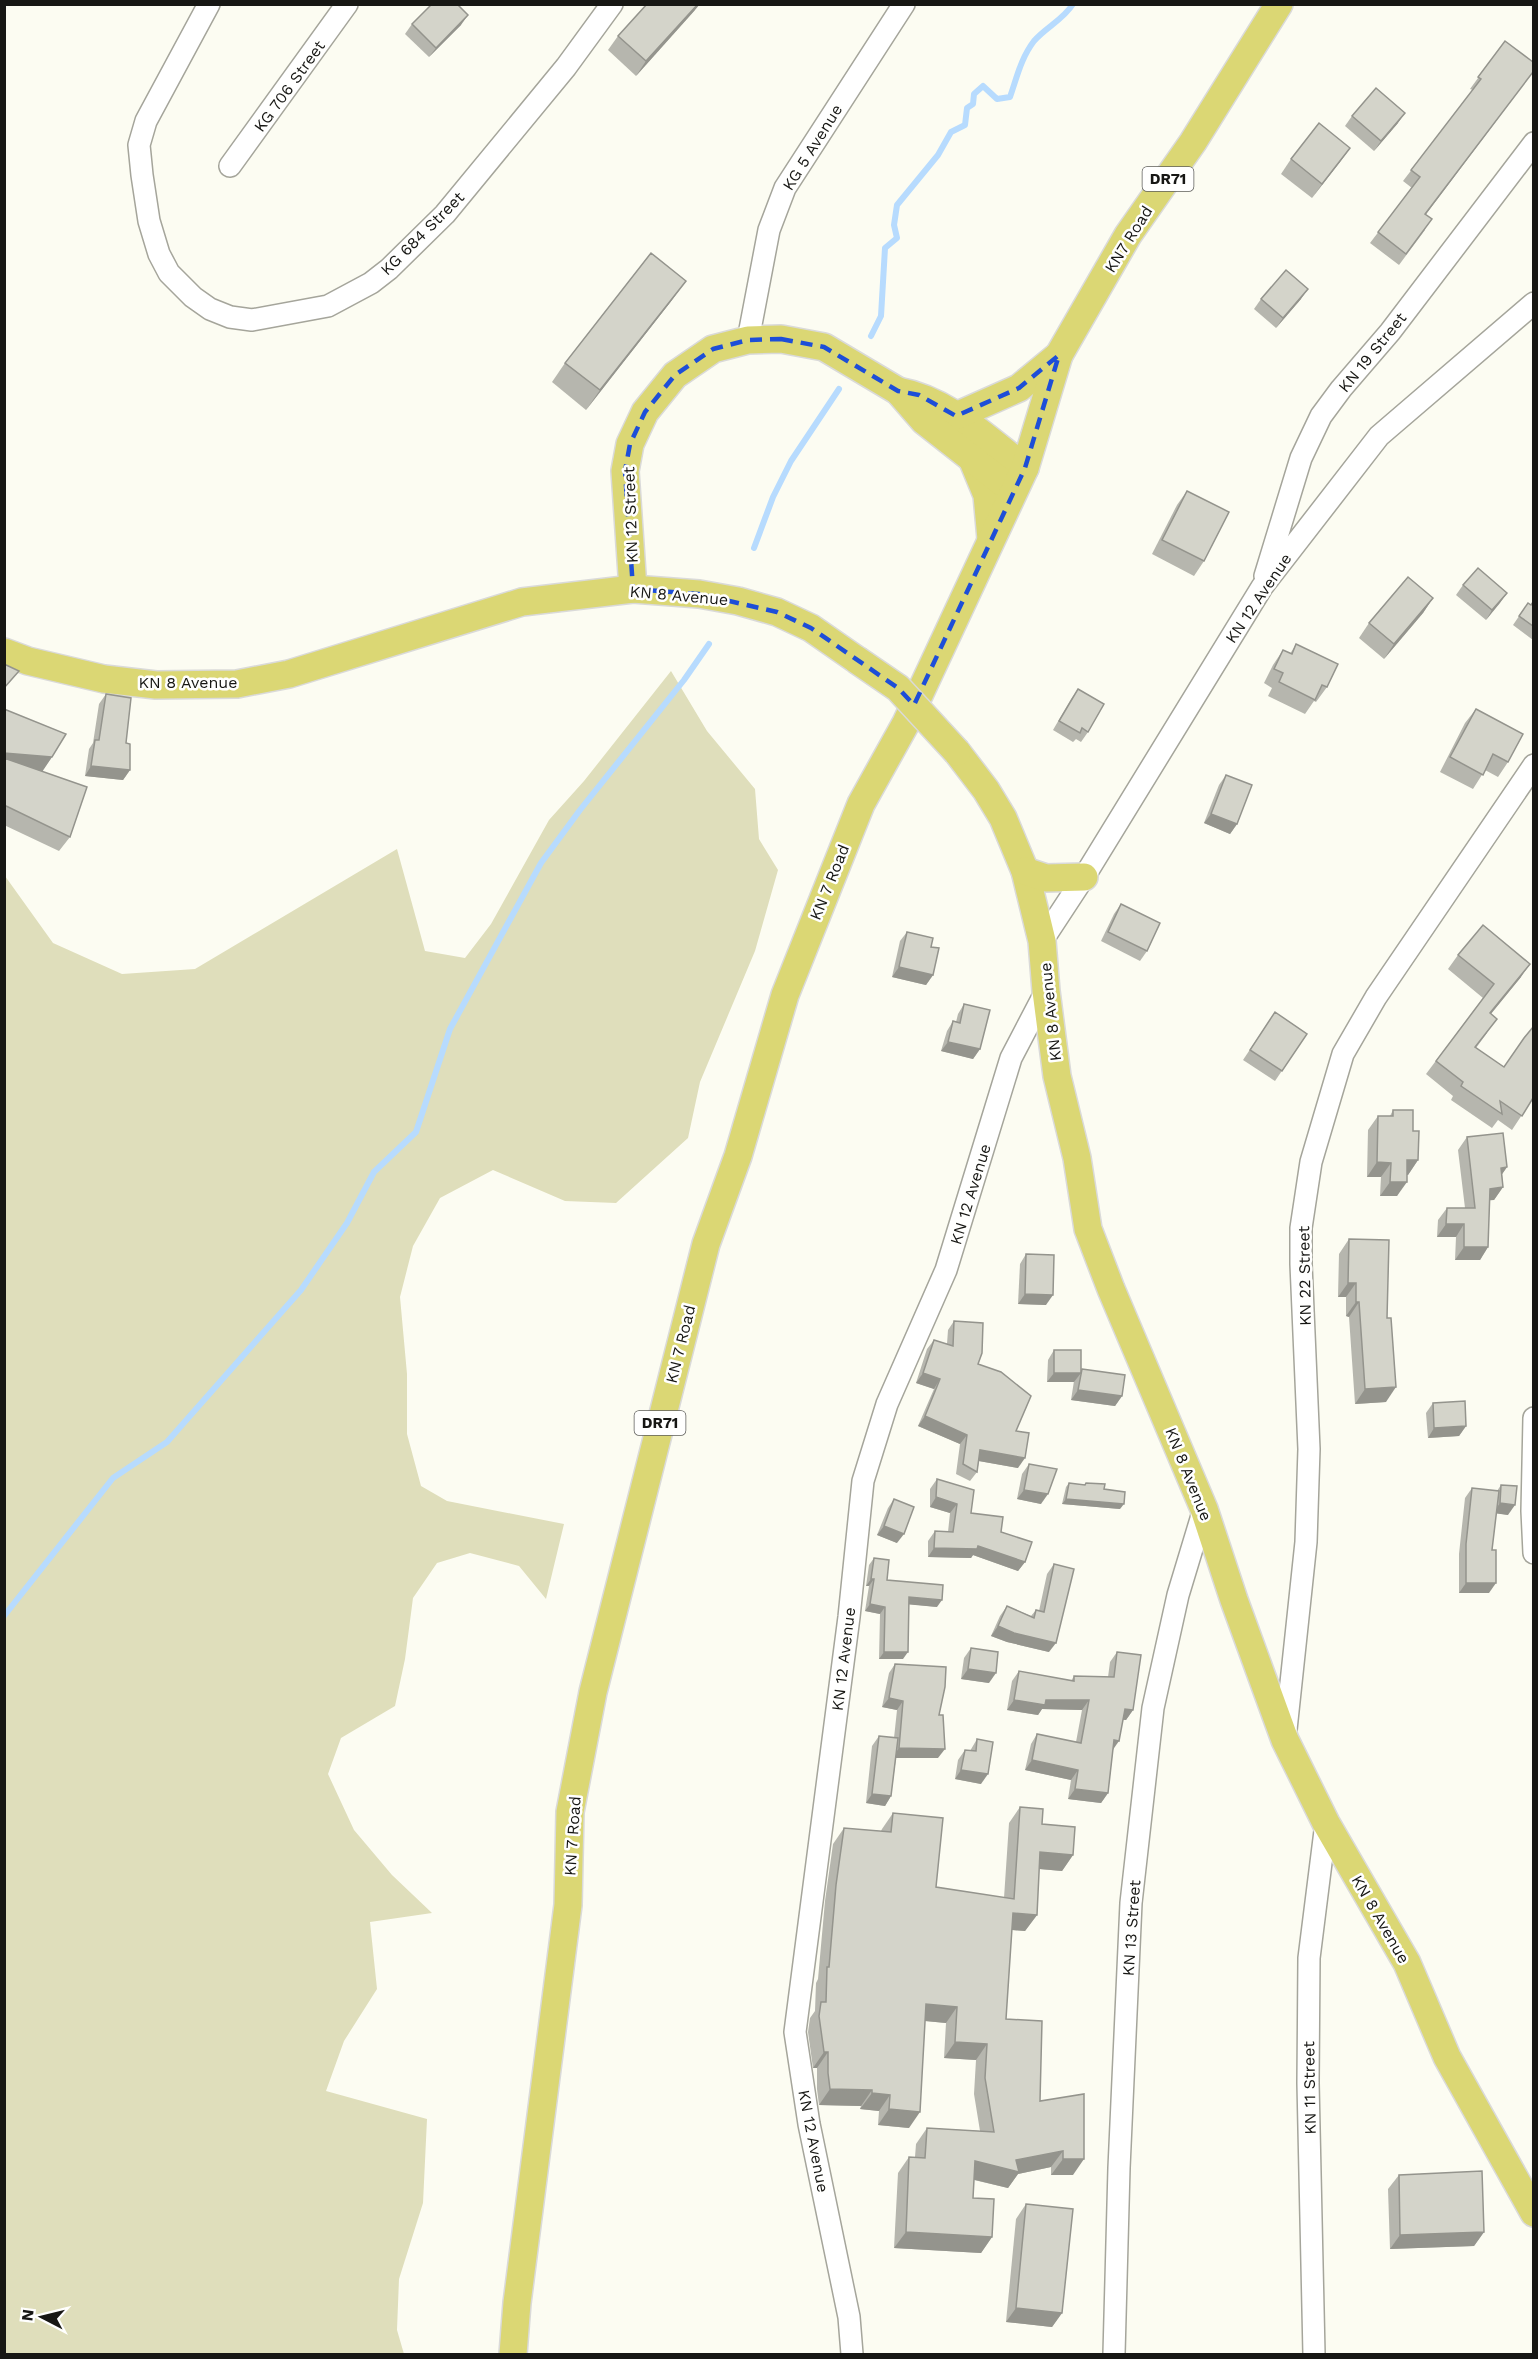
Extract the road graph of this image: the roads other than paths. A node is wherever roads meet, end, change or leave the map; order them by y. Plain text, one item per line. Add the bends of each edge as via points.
1 (209, 4) edge
2 (347, 4) edge
3 (612, 4) edge
4 (904, 4) edge
5 (1279, 4) edge
6 (1533, 143) edge
7 (230, 166) dead end
8 (1533, 303) edge
9 (748, 340) junction
10 (1059, 355) junction
11 (898, 391) junction
12 (956, 416) junction
13 (973, 461) junction
14 (1019, 479) junction
15 (991, 540) junction
16 (1262, 587) junction
17 (633, 589) junction
18 (4, 652) edge
19 (1533, 765) edge
20 (1025, 871) junction
21 (1084, 877) junction
22 (1042, 941) junction
23 (1046, 992) junction
24 (1533, 1418) edge
25 (1204, 1509) junction
26 (1533, 1553) edge
27 (1285, 1740) junction
28 (1326, 1823) junction
29 (1533, 2213) edge
30 (513, 2355) edge
31 (852, 2355) edge
32 (1114, 2355) edge
33 (1314, 2355) edge

1 - 3 street, KG 684 Street via 141,134 149,221 169,273 193,297 230,317 252,320 328,306 388,269 445,214 566,67
2 - 7 street, KG 706 Street
4 - 9 street, KG 5 Avenue via 785,188 769,230
5 - 10 main road, KN7 Road / DR71 via 1193,142 1128,235
6 - 16 street, KN 19 Street via 1321,416 1301,458
8 - 16 street, KN 12 Avenue via 1379,436
9 - 11 main road, KN 12 Street via 781,339 824,347
9 - 17 main road, KN 12 Street via 713,349 675,375 645,412 630,444 625,471
10 - 12 main road via 1018,388
10 - 14 main road, KN7 Road / DR71
11 - 12 main road, KN 12 Street via 938,403
11 - 13 main road, KN 12 Street via 924,421
12 - 14 main road, KN 12 Street
13 - 14 main road, KN 12 Street
13 - 15 main road via 987,495
14 - 15 main road, KN 7 Road / DR71
15 - 30 main road, KN 7 Road / DR71 via 906,723 861,804 785,995 738,1156 706,1244 593,1692 570,1812 568,1905
16 - 21 street, KN 12 Avenue
17 - 18 main road, KN 8 Avenue via 522,602 289,674 237,684 156,685 104,679
17 - 20 main road, KN 8 Avenue, bridge via 719,597 777,612 811,628 898,687 986,790 1003,818
19 - 27 street, KN 22 Street via 1376,997 1343,1054 1311,1162 1301,1264 1310,1449 1306,1542
20 - 21 main road via 1046,878
20 - 22 main road, KN 8 Avenue
21 - 22 street, KN 12 Avenue
22 - 23 main road, KN 8 Avenue
23 - 25 main road, KN 8 Avenue via 1057,1076 1077,1158 1088,1228
23 - 31 street, KN 12 Avenue via 1011,1059 946,1270 886,1404 862,1481 849,1617 795,2032 809,2124 849,2318
24 - 26 street
25 - 27 main road, KN 8 Avenue
25 - 32 street, KN 13 Street via 1178,1595 1153,1708 1131,1903
27 - 28 main road, KN 8 Avenue
28 - 29 main road, KN 8 Avenue via 1407,1963 1447,2057
28 - 33 street, KN 11 Street via 1309,1958

